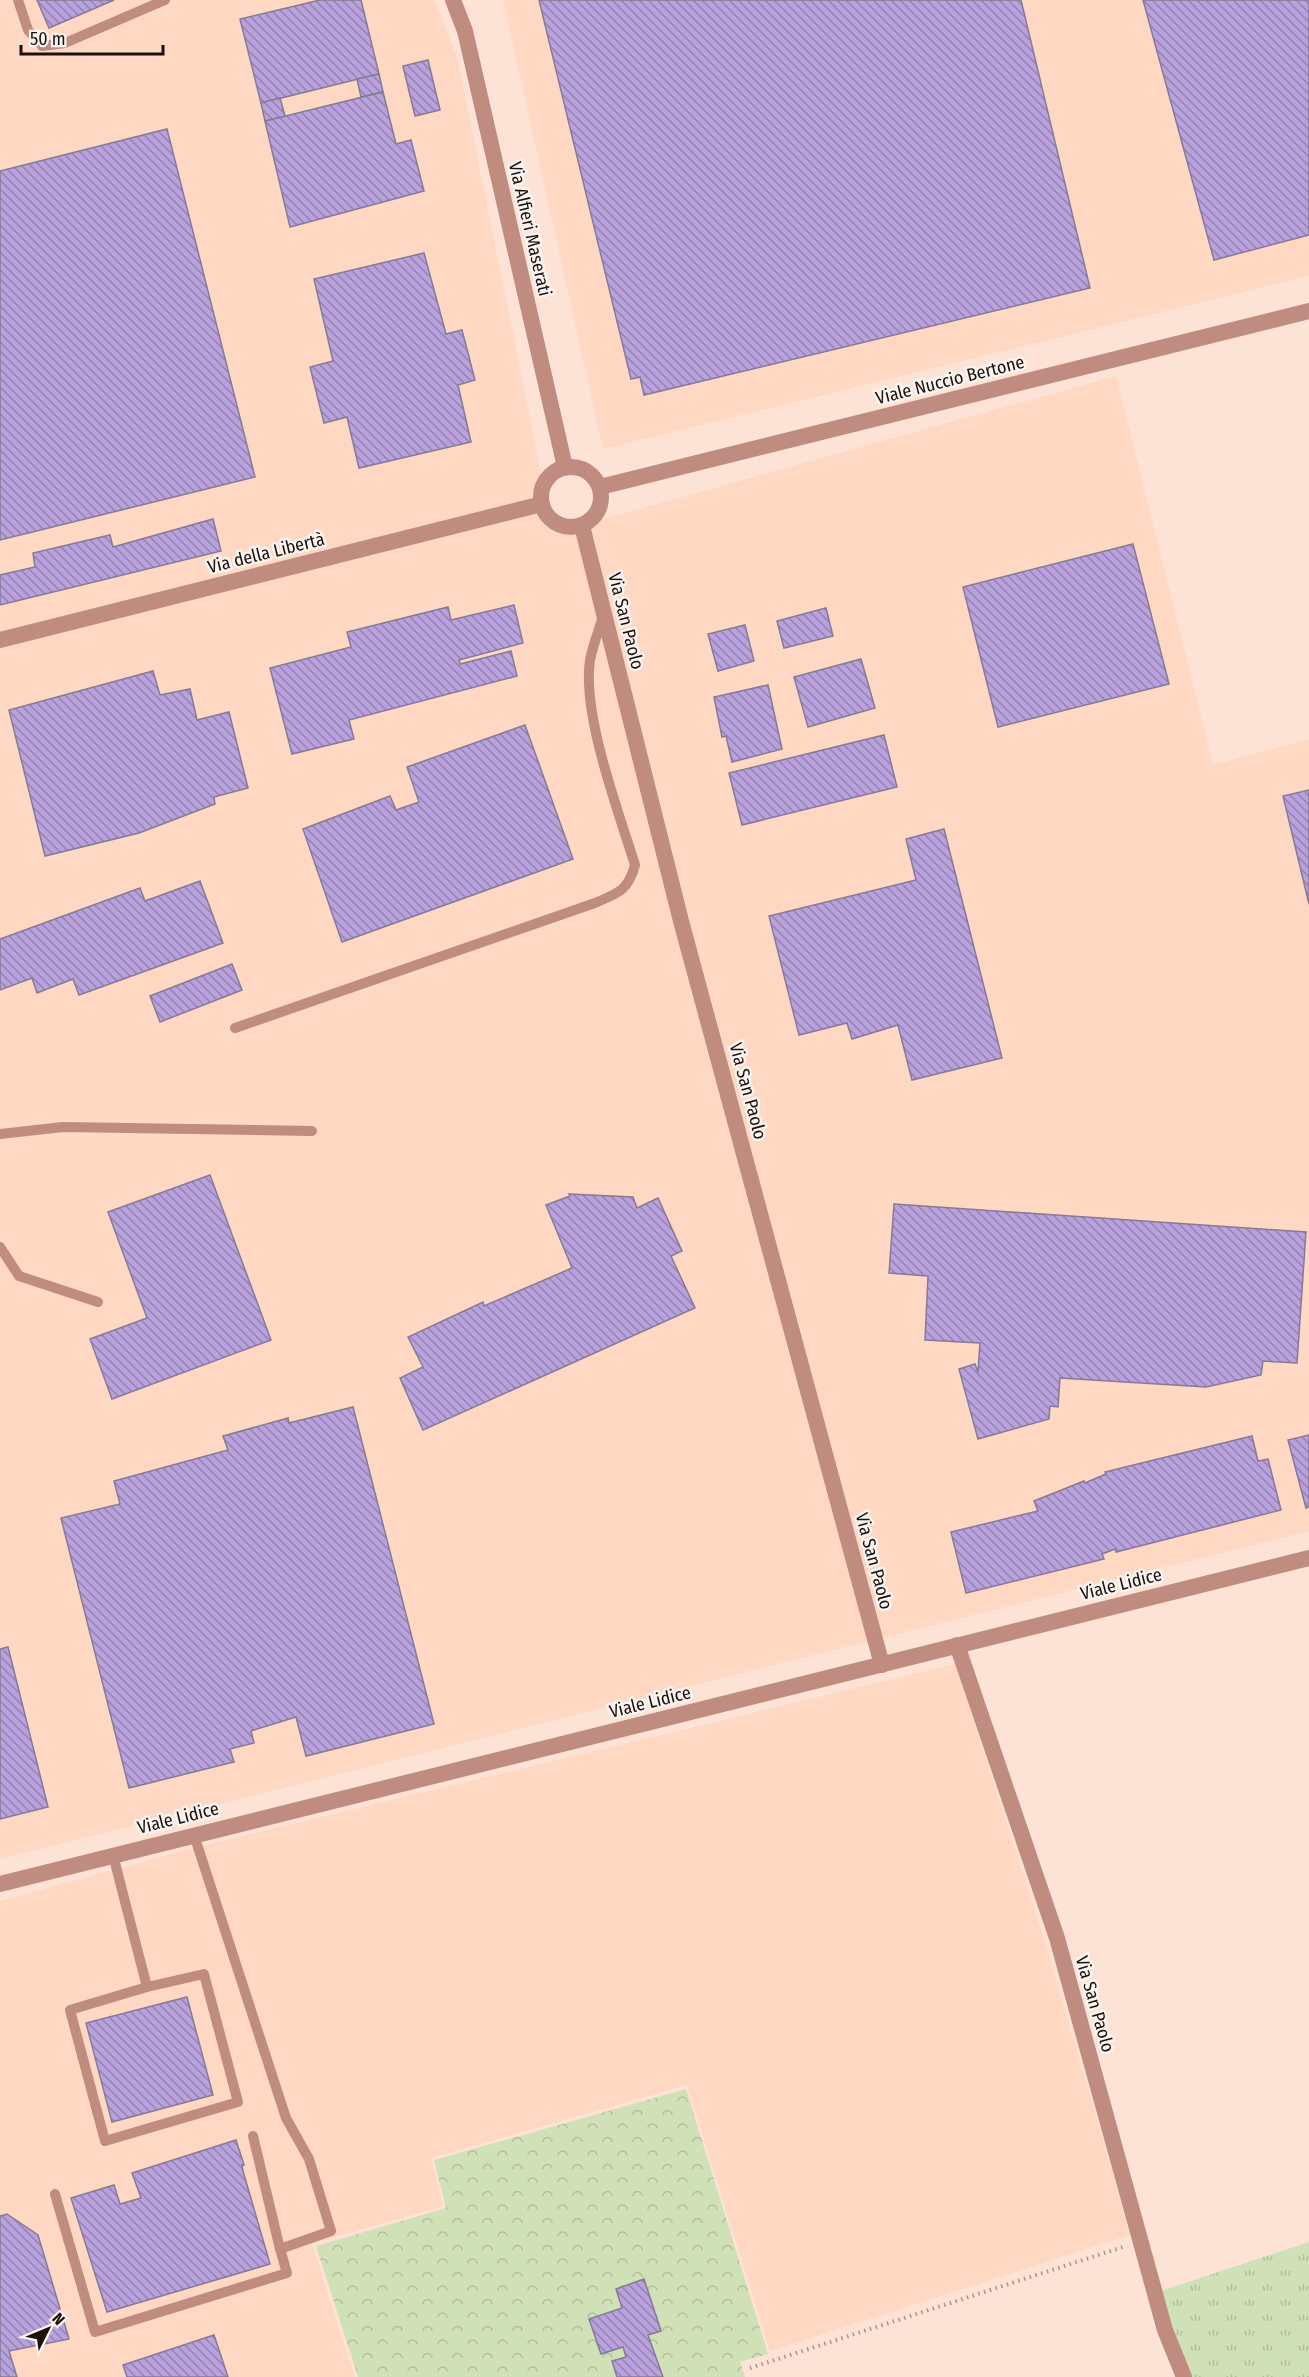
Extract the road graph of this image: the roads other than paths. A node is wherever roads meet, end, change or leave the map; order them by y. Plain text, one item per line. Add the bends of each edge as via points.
1 (18, 0) edge
2 (165, 0) edge
3 (453, 0) edge
4 (1309, 311) edge
5 (565, 467) junction
6 (600, 487) junction
7 (542, 504) junction
8 (582, 526) junction
9 (604, 612) junction
10 (0, 640) edge
11 (235, 1028) dead end
12 (312, 1131) dead end
13 (0, 1134) edge
14 (0, 1247) edge
15 (98, 1302) dead end
16 (1309, 1558) edge
17 (957, 1645) junction
18 (882, 1665) junction
19 (194, 1834) junction
20 (113, 1855) junction
21 (0, 1884) edge
22 (147, 1987) junction
23 (253, 2136) dead end
24 (55, 2194) dead end
25 (280, 2249) junction
26 (1184, 2377) edge

1 - 2 lane via 28,30 42,46 65,43
3 - 5 street, Via Alfieri Maserati via 465,31
4 - 6 street, Viale Nuccio Bertone
5 - 6 street via 590,473
5 - 7 street via 548,477
6 - 8 street via 597,515
7 - 8 street via 552,522 572,528
7 - 10 street, Via della Libertà
8 - 9 street, Via San Paolo
9 - 11 lane via 590,660 590,689 598,741 635,865 631,880 622,891
9 - 18 street, Via San Paolo via 681,921
12 - 13 lane via 63,1126
14 - 15 lane via 19,1276
16 - 17 street, Viale Lidice
17 - 18 street, Viale Lidice
17 - 26 street, Via San Paolo via 1056,1938 1165,2330
18 - 19 street, Viale Lidice
19 - 20 street, Viale Lidice
19 - 25 lane via 286,2118 309,2159 331,2231
20 - 21 street, Viale Lidice
20 - 22 lane
22 - 22 lane via 204,1974 238,2102 105,2141 70,2010
23 - 25 lane
24 - 25 lane via 95,2332 287,2273

